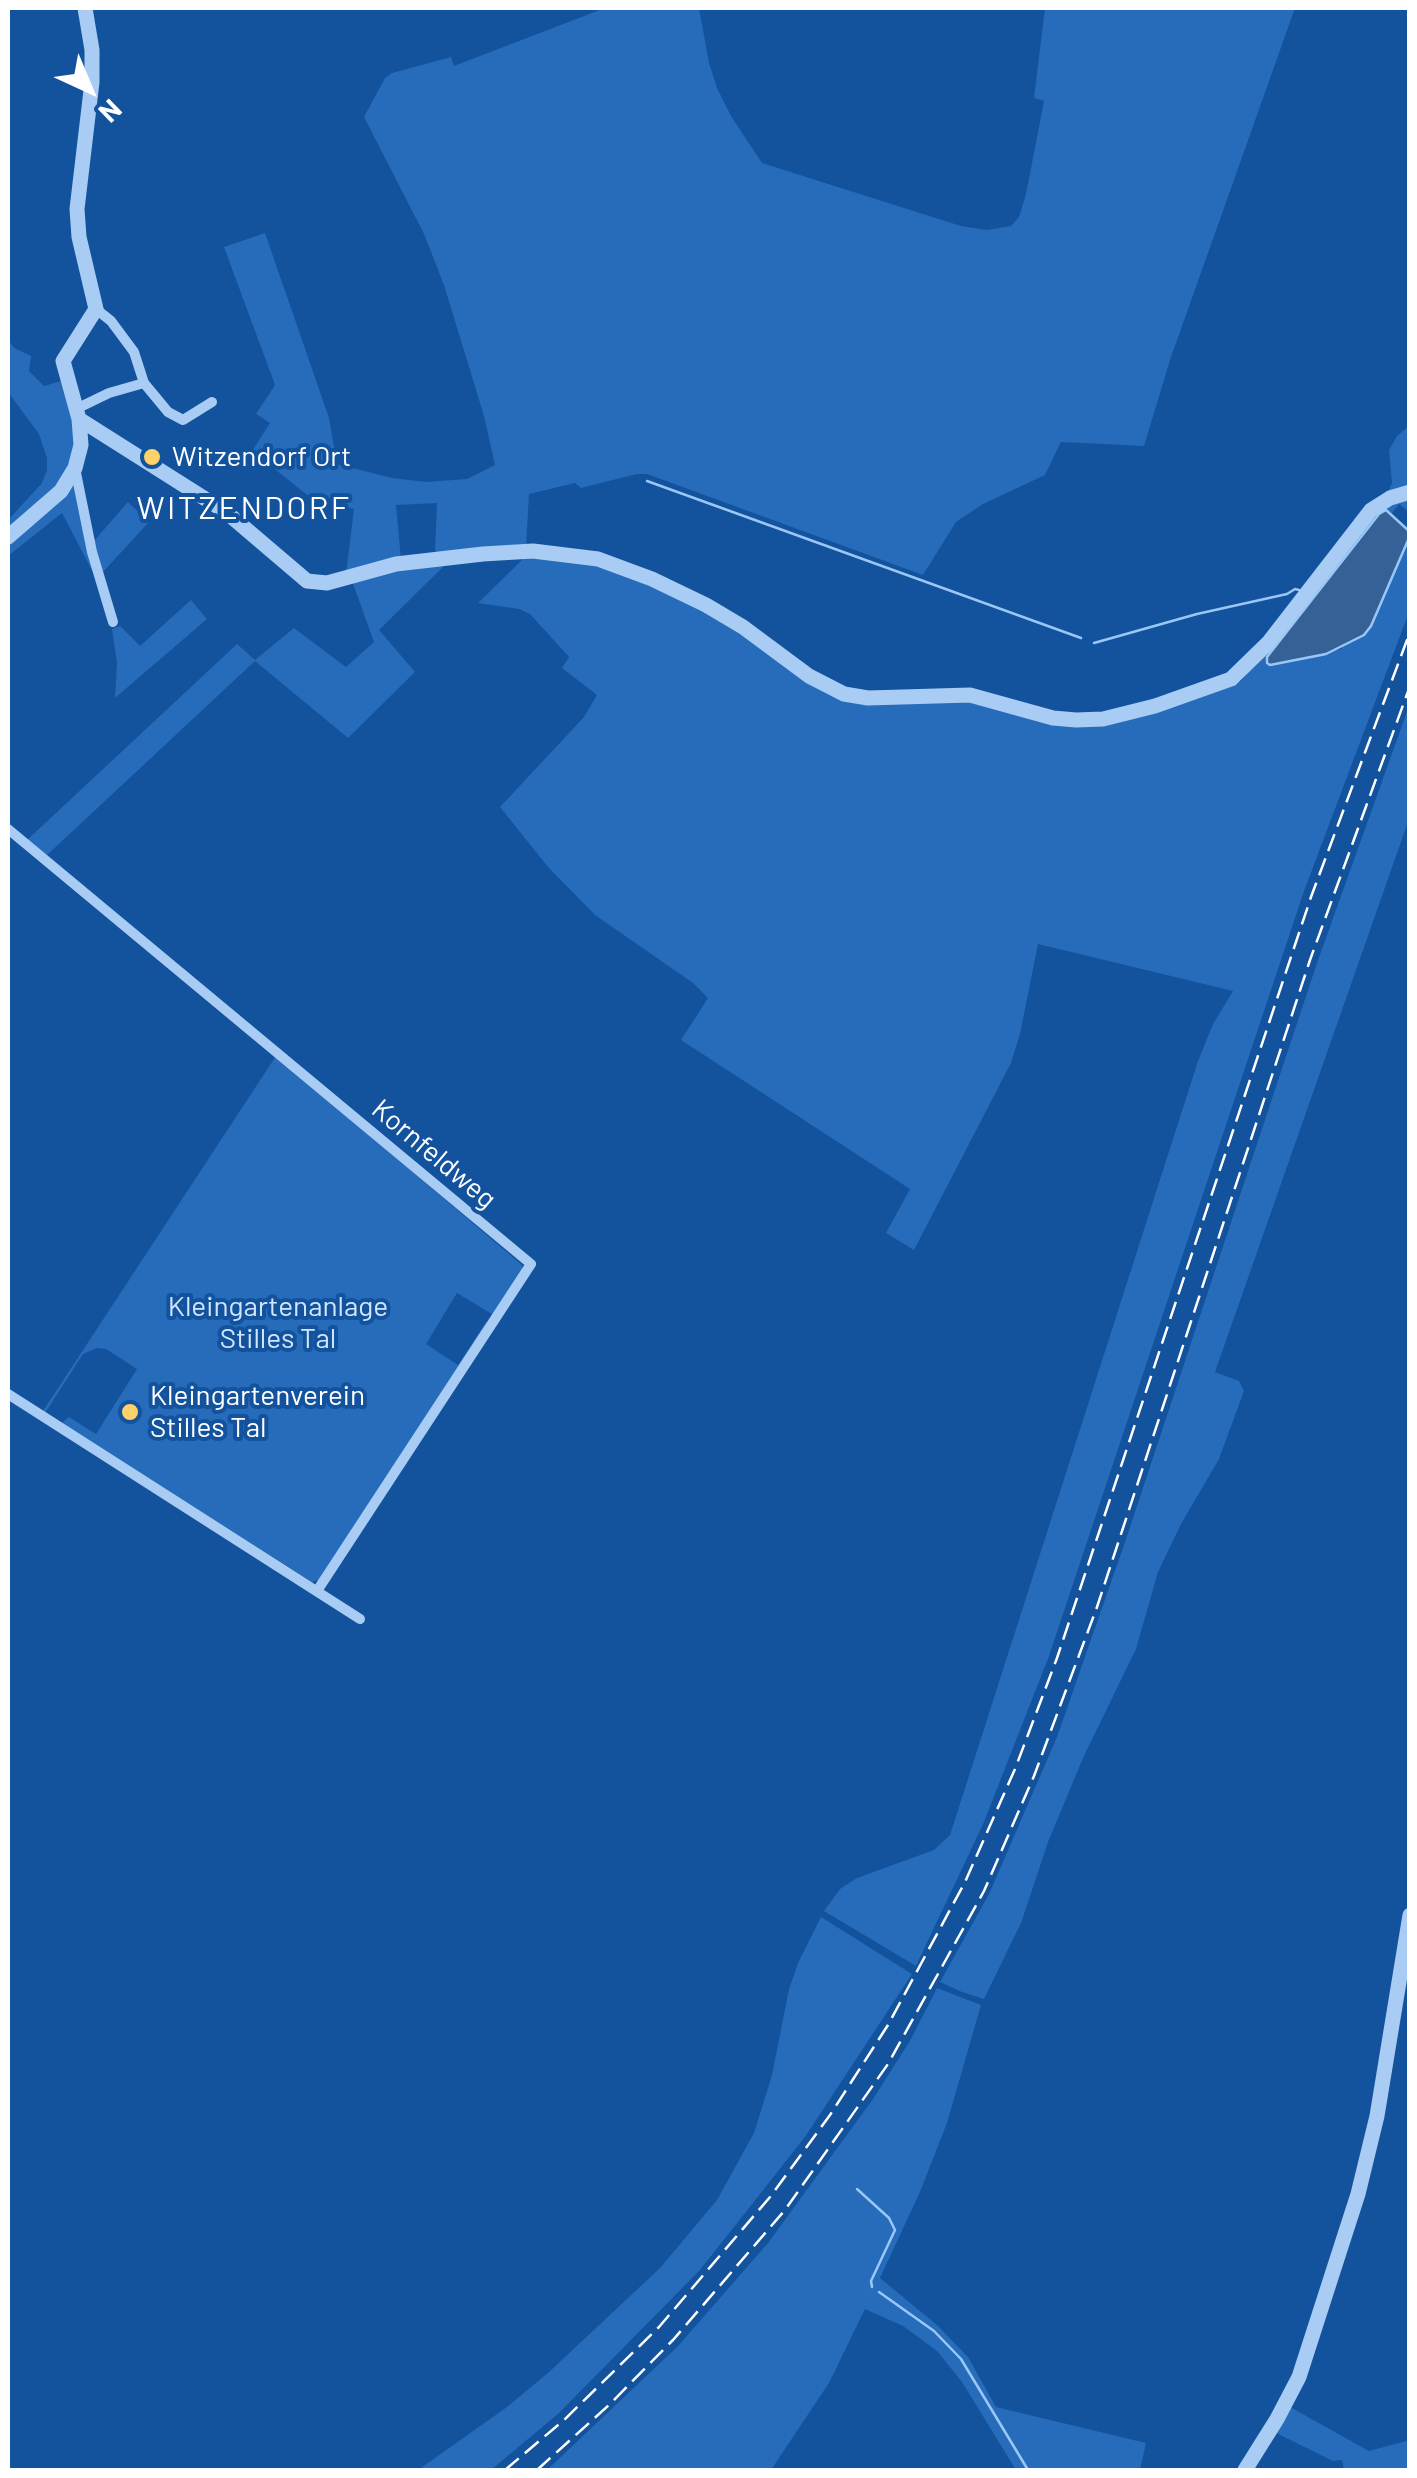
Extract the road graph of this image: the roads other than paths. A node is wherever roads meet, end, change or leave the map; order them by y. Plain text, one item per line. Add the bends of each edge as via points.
1 (85, 8) edge
2 (96, 309) junction
3 (144, 382) junction
4 (212, 402) dead end
5 (78, 414) junction
6 (75, 468) junction
7 (1410, 492) edge
8 (8, 537) edge
9 (113, 622) dead end
10 (8, 828) edge
11 (8, 1394) edge
12 (316, 1590) junction
13 (360, 1619) dead end
14 (1410, 1914) edge
15 (1245, 2470) edge

1 - 2 street via 92,82 77,224
2 - 3 street via 134,352
2 - 5 street via 63,361
3 - 4 street via 177,419
3 - 5 street via 109,392
5 - 6 street
5 - 7 street via 226,512 307,581 338,581 433,558 569,554 618,565 686,595 844,694 970,695 1076,720 1116,716 1222,684 1248,666 1371,510
6 - 8 street via 49,504
6 - 9 street
10 - 12 street, Kornfeldweg via 531,1264
11 - 12 street
12 - 13 street
14 - 15 street via 1370,2152 1303,2366

